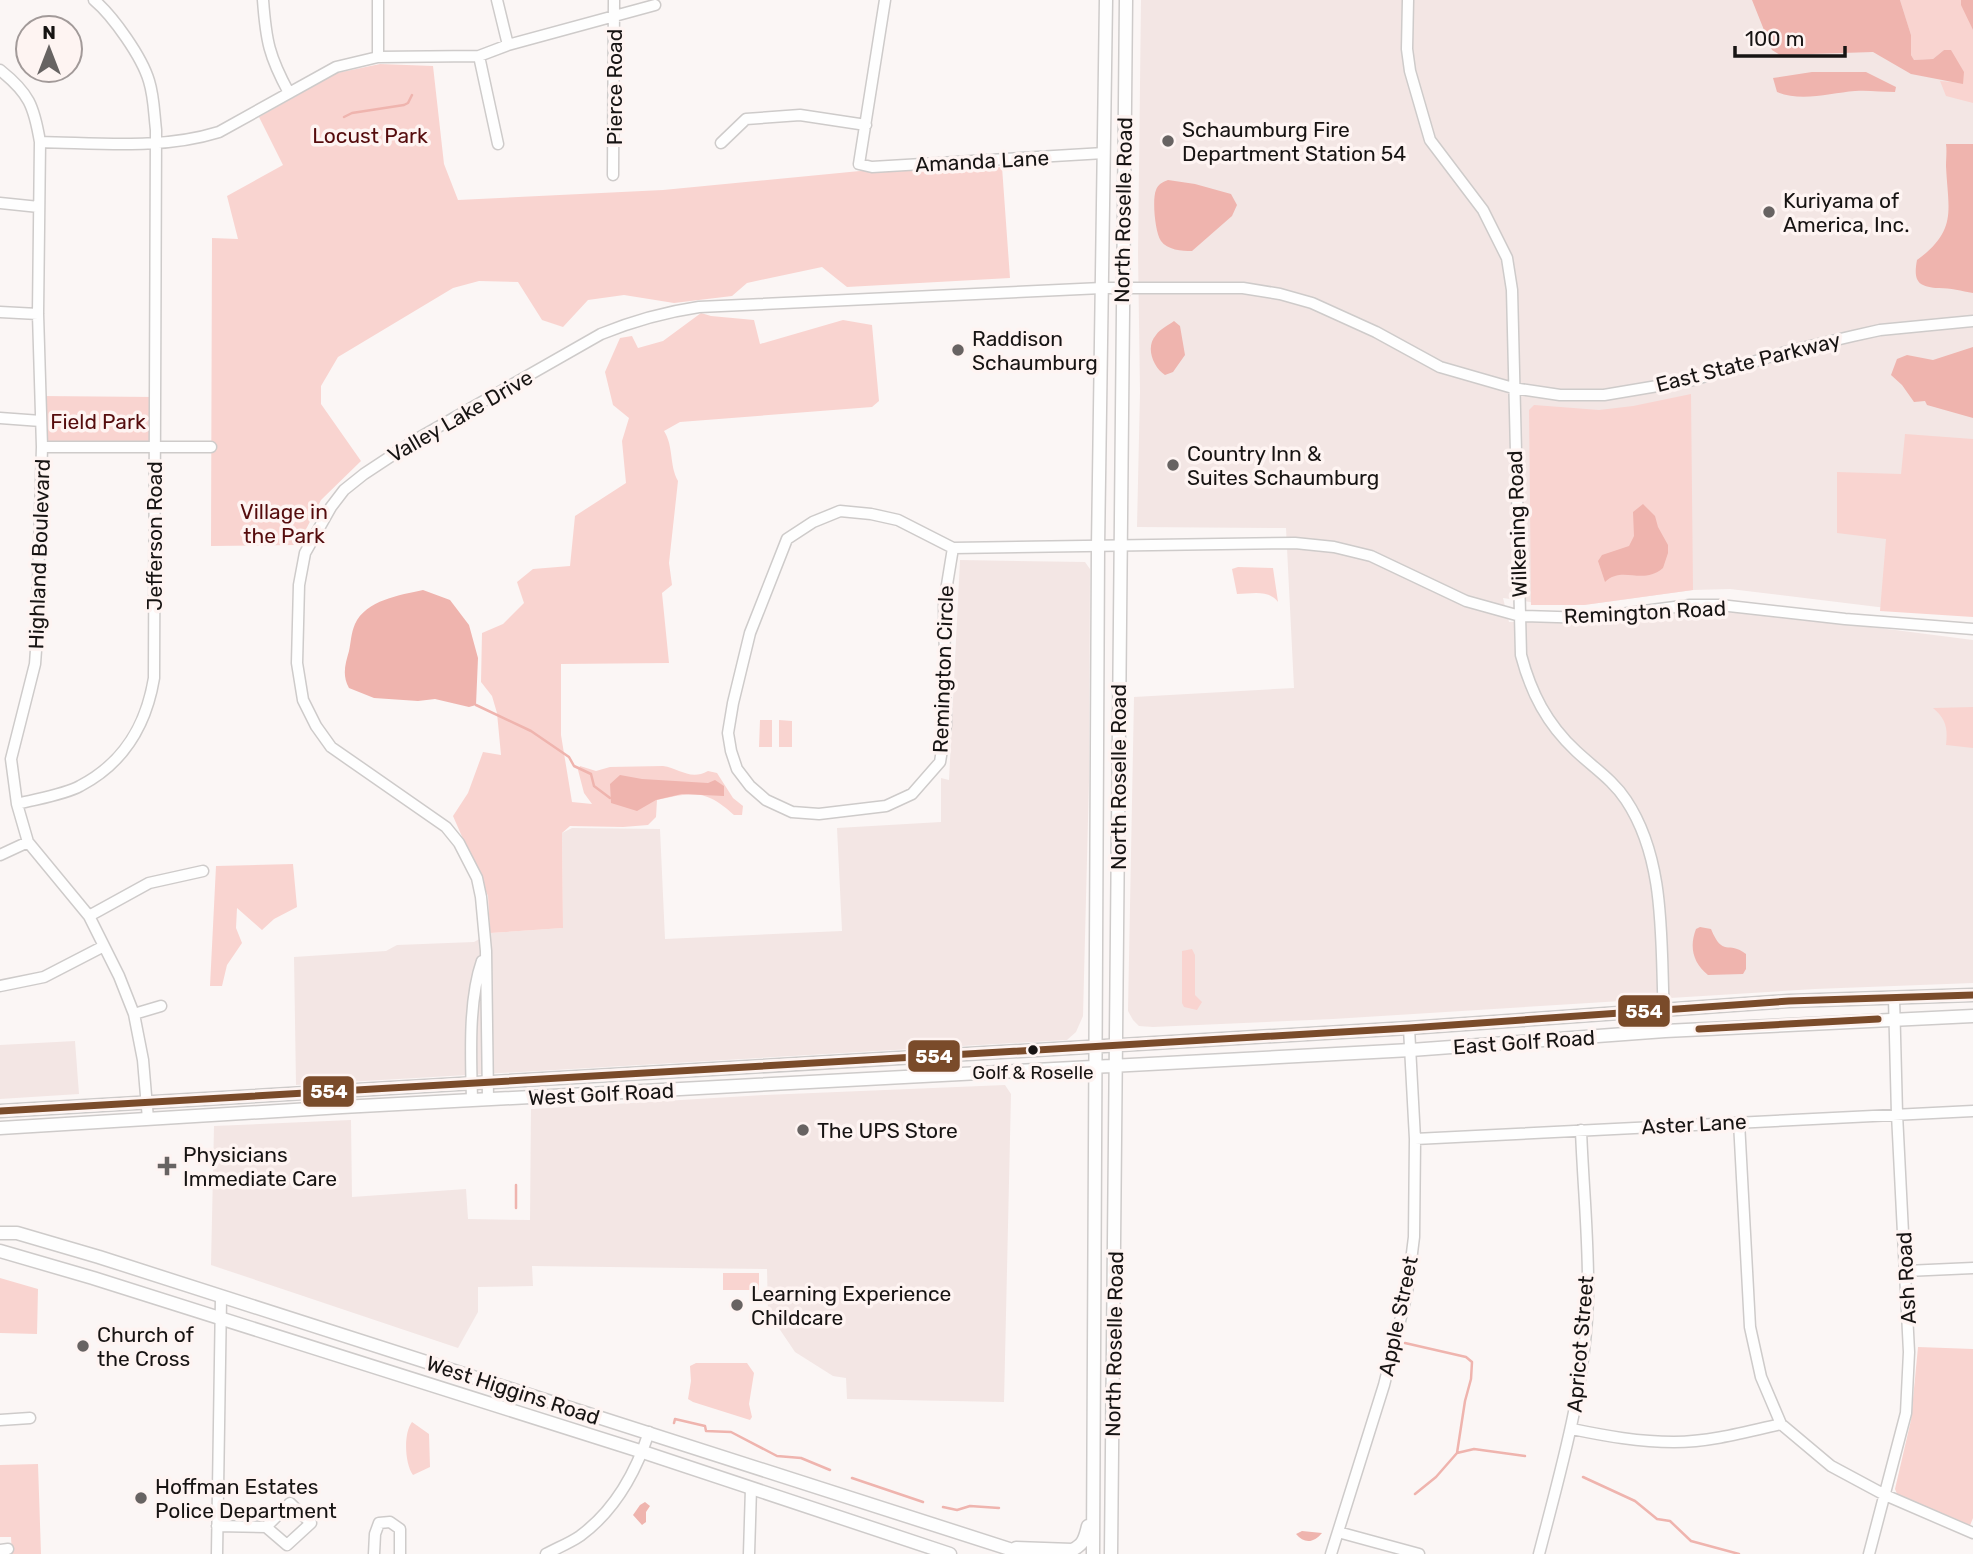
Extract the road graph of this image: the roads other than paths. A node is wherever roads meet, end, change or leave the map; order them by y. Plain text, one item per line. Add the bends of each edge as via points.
1 (94, 0) edge
2 (262, 0) edge
3 (378, 0) edge
4 (497, 0) edge
5 (614, 0) edge
6 (885, 0) edge
7 (1106, 0) edge
8 (1126, 0) edge
9 (1408, 0) edge
10 (655, 5) dead end
11 (614, 16) junction
12 (508, 45) junction
13 (479, 56) junction
14 (378, 57) junction
15 (0, 70) edge
16 (289, 93) junction
17 (866, 125) junction
18 (40, 142) junction
19 (721, 143) dead end
20 (155, 144) junction
21 (498, 144) dead end
22 (1104, 153) junction
23 (613, 175) dead end
24 (0, 203) edge
25 (40, 207) junction
26 (1102, 288) junction
27 (1122, 288) junction
28 (0, 312) edge
29 (38, 314) junction
30 (1973, 321) edge
31 (1513, 388) junction
32 (0, 418) edge
33 (41, 421) junction
34 (154, 446) junction
35 (42, 447) junction
36 (211, 447) dead end
37 (1098, 547) junction
38 (1119, 547) junction
39 (953, 548) junction
40 (1520, 616) junction
41 (1973, 629) edge
42 (5, 759) edge
43 (17, 804) junction
44 (28, 842) junction
45 (0, 855) edge
46 (203, 872) dead end
47 (89, 916) junction
48 (104, 946) junction
49 (486, 951) junction
50 (0, 986) edge
51 (1973, 995) edge
52 (1894, 998) junction
53 (161, 1006) dead end
54 (1663, 1010) junction
55 (134, 1014) junction
56 (1973, 1016) edge
57 (1894, 1019) junction
58 (1409, 1028) junction
59 (1665, 1031) junction
60 (1117, 1045) junction
61 (1095, 1046) junction
62 (1411, 1050) junction
63 (1117, 1066) junction
64 (1095, 1067) junction
65 (472, 1082) junction
66 (487, 1082) junction
67 (488, 1099) junction
68 (472, 1100) junction
69 (146, 1101) junction
70 (0, 1111) edge
71 (1973, 1111) edge
72 (1897, 1114) junction
73 (148, 1119) junction
74 (1739, 1122) junction
75 (0, 1128) edge
76 (1581, 1130) junction
77 (1415, 1139) junction
78 (0, 1233) edge
79 (0, 1251) edge
80 (1973, 1268) edge
81 (1906, 1271) junction
82 (221, 1297) junction
83 (219, 1318) junction
84 (30, 1418) dead end
85 (0, 1420) edge
86 (1781, 1424) junction
87 (1572, 1429) junction
88 (649, 1432) junction
89 (643, 1452) junction
90 (751, 1488) junction
91 (1885, 1496) junction
92 (1093, 1506) junction
93 (217, 1526) junction
94 (266, 1527) dead end
95 (1338, 1532) junction
96 (1973, 1533) edge
97 (1006, 1548) junction
98 (217, 1554) edge
99 (374, 1554) edge
100 (400, 1554) edge
101 (546, 1554) edge
102 (749, 1554) edge
103 (950, 1554) edge
104 (1025, 1554) edge
105 (1093, 1554) edge
106 (1111, 1554) edge
107 (1331, 1554) edge
108 (1419, 1554) edge
109 (1539, 1554) edge
110 (1869, 1554) edge

1 - 20 street, Jefferson Road via 122,31 149,78
2 - 16 street via 271,60
3 - 14 street
4 - 12 street
5 - 11 street, Pierce Road
6 - 17 street
7 - 22 main road, North Roselle Road
8 - 27 main road, North Roselle Road
9 - 31 street, Wilkening Road via 1406,49 1430,140 1483,210 1507,258 1512,290
10 - 11 street
11 - 12 street
11 - 23 street, Pierce Road
12 - 13 street
13 - 14 street
13 - 21 street
14 - 16 street via 336,67
15 - 18 street, Highland Boulevard via 25,93
16 - 20 street via 219,132
17 - 19 street via 800,115 746,119
17 - 22 street, Amanda Lane via 859,164 872,167
18 - 20 street
18 - 25 street, Highland Boulevard
20 - 34 street, Jefferson Road
22 - 26 main road, North Roselle Road
24 - 25 street
25 - 29 street, Highland Boulevard
26 - 27 street, Valley Lake Drive
26 - 37 main road, North Roselle Road
26 - 49 street, Valley Lake Drive via 699,307 633,321 601,334 417,439 344,490 305,553 299,585 297,663 303,700 331,747 430,814 459,843 477,878
27 - 31 street, East State Parkway via 1243,288 1280,294 1346,318 1440,367
27 - 38 main road, North Roselle Road
28 - 29 street
29 - 33 street, Highland Boulevard
30 - 31 street, East State Parkway via 1880,330 1693,380 1604,395
31 - 40 street, Wilkening Road
32 - 33 street
33 - 35 street, Highland Boulevard
34 - 35 street
34 - 36 street
34 - 43 street, Jefferson Road via 154,678 147,711 121,756 79,787
35 - 42 street, Highland Boulevard via 35,664
37 - 38 street, Remington Circle
37 - 39 street, Remington Circle
37 - 61 main road, North Roselle Road
38 - 40 street, Remington Road via 1295,543 1334,547 1387,562 1466,601
38 - 60 main road, North Roselle Road
39 - 39 street, Remington Circle via 898,520 840,511 787,539 750,633 728,733 737,769 766,800 792,812 819,814 886,806 912,794 940,762 946,726 944,603
40 - 41 street, Remington Road via 1591,618 1720,605
40 - 54 street, Wilkening Road via 1521,655 1536,702 1576,751 1625,799 1641,829 1658,906
42 - 43 street, Highland Boulevard
43 - 44 street, Highland Boulevard
44 - 45 street
44 - 47 street, Highland Boulevard
46 - 47 street via 149,883
47 - 48 street, Highland Boulevard
48 - 50 street via 44,977
48 - 55 street, Highland Boulevard
49 - 65 street, Valley Lake Drive via 476,978
49 - 66 street, Valley Lake Drive
51 - 52 main road, East Golf Road
52 - 54 main road, East Golf Road
52 - 57 street, Ash Road
53 - 55 street
54 - 58 main road, East Golf Road
54 - 59 street, Wilkening Road
55 - 69 street, Highland Boulevard
56 - 57 main road, East Golf Road
57 - 59 main road, East Golf Road
57 - 72 street, Ash Road
58 - 60 main road, East Golf Road
58 - 62 street, Apple Street
59 - 62 main road, East Golf Road
60 - 61 main road, West Golf Road
60 - 63 main road, North Roselle Road
61 - 64 main road, North Roselle Road
61 - 66 main road, West Golf Road
62 - 63 main road, East Golf Road
62 - 77 street, Apple Street
63 - 64 main road, West Golf Road
63 - 106 main road, North Roselle Road
64 - 67 main road, West Golf Road
64 - 92 main road, North Roselle Road
65 - 66 main road, West Golf Road
65 - 68 street, Valley Lake Drive
65 - 69 main road, West Golf Road
66 - 67 street, Valley Lake Drive
67 - 68 main road, West Golf Road
68 - 73 main road, West Golf Road
69 - 70 main road, West Golf Road
69 - 73 street, Highland Boulevard
71 - 72 street, Aster Lane
72 - 74 street, Aster Lane
72 - 81 street, Ash Road
73 - 75 main road, West Golf Road
74 - 76 street, Aster Lane
74 - 86 street via 1750,1327 1760,1377
76 - 77 street, Aster Lane
76 - 87 street, Apricot Street via 1588,1296
77 - 95 street, Apple Street via 1414,1237 1407,1293
78 - 82 main road, West Higgins Road via 17,1233
79 - 83 main road, West Higgins Road
80 - 81 street
81 - 91 street, Ash Road via 1906,1413
82 - 83 street
82 - 88 main road, West Higgins Road
83 - 89 main road, West Higgins Road
83 - 93 street
84 - 85 street
86 - 87 street via 1676,1442
86 - 91 street via 1831,1466
87 - 109 street, Apricot Street
88 - 89 street
88 - 97 main road, West Higgins Road
89 - 90 main road, West Higgins Road
89 - 101 street via 615,1503 579,1537
90 - 102 street
90 - 103 main road, West Higgins Road
91 - 96 street
91 - 110 street, Ash Road
92 - 97 main road via 1085,1540 1077,1548 1055,1552
92 - 105 main road, North Roselle Road
93 - 94 street
93 - 98 street
95 - 107 street, Apple Street
95 - 108 street
97 - 104 main road, West Higgins Road
99 - 100 street via 376,1528 390,1522 400,1529

